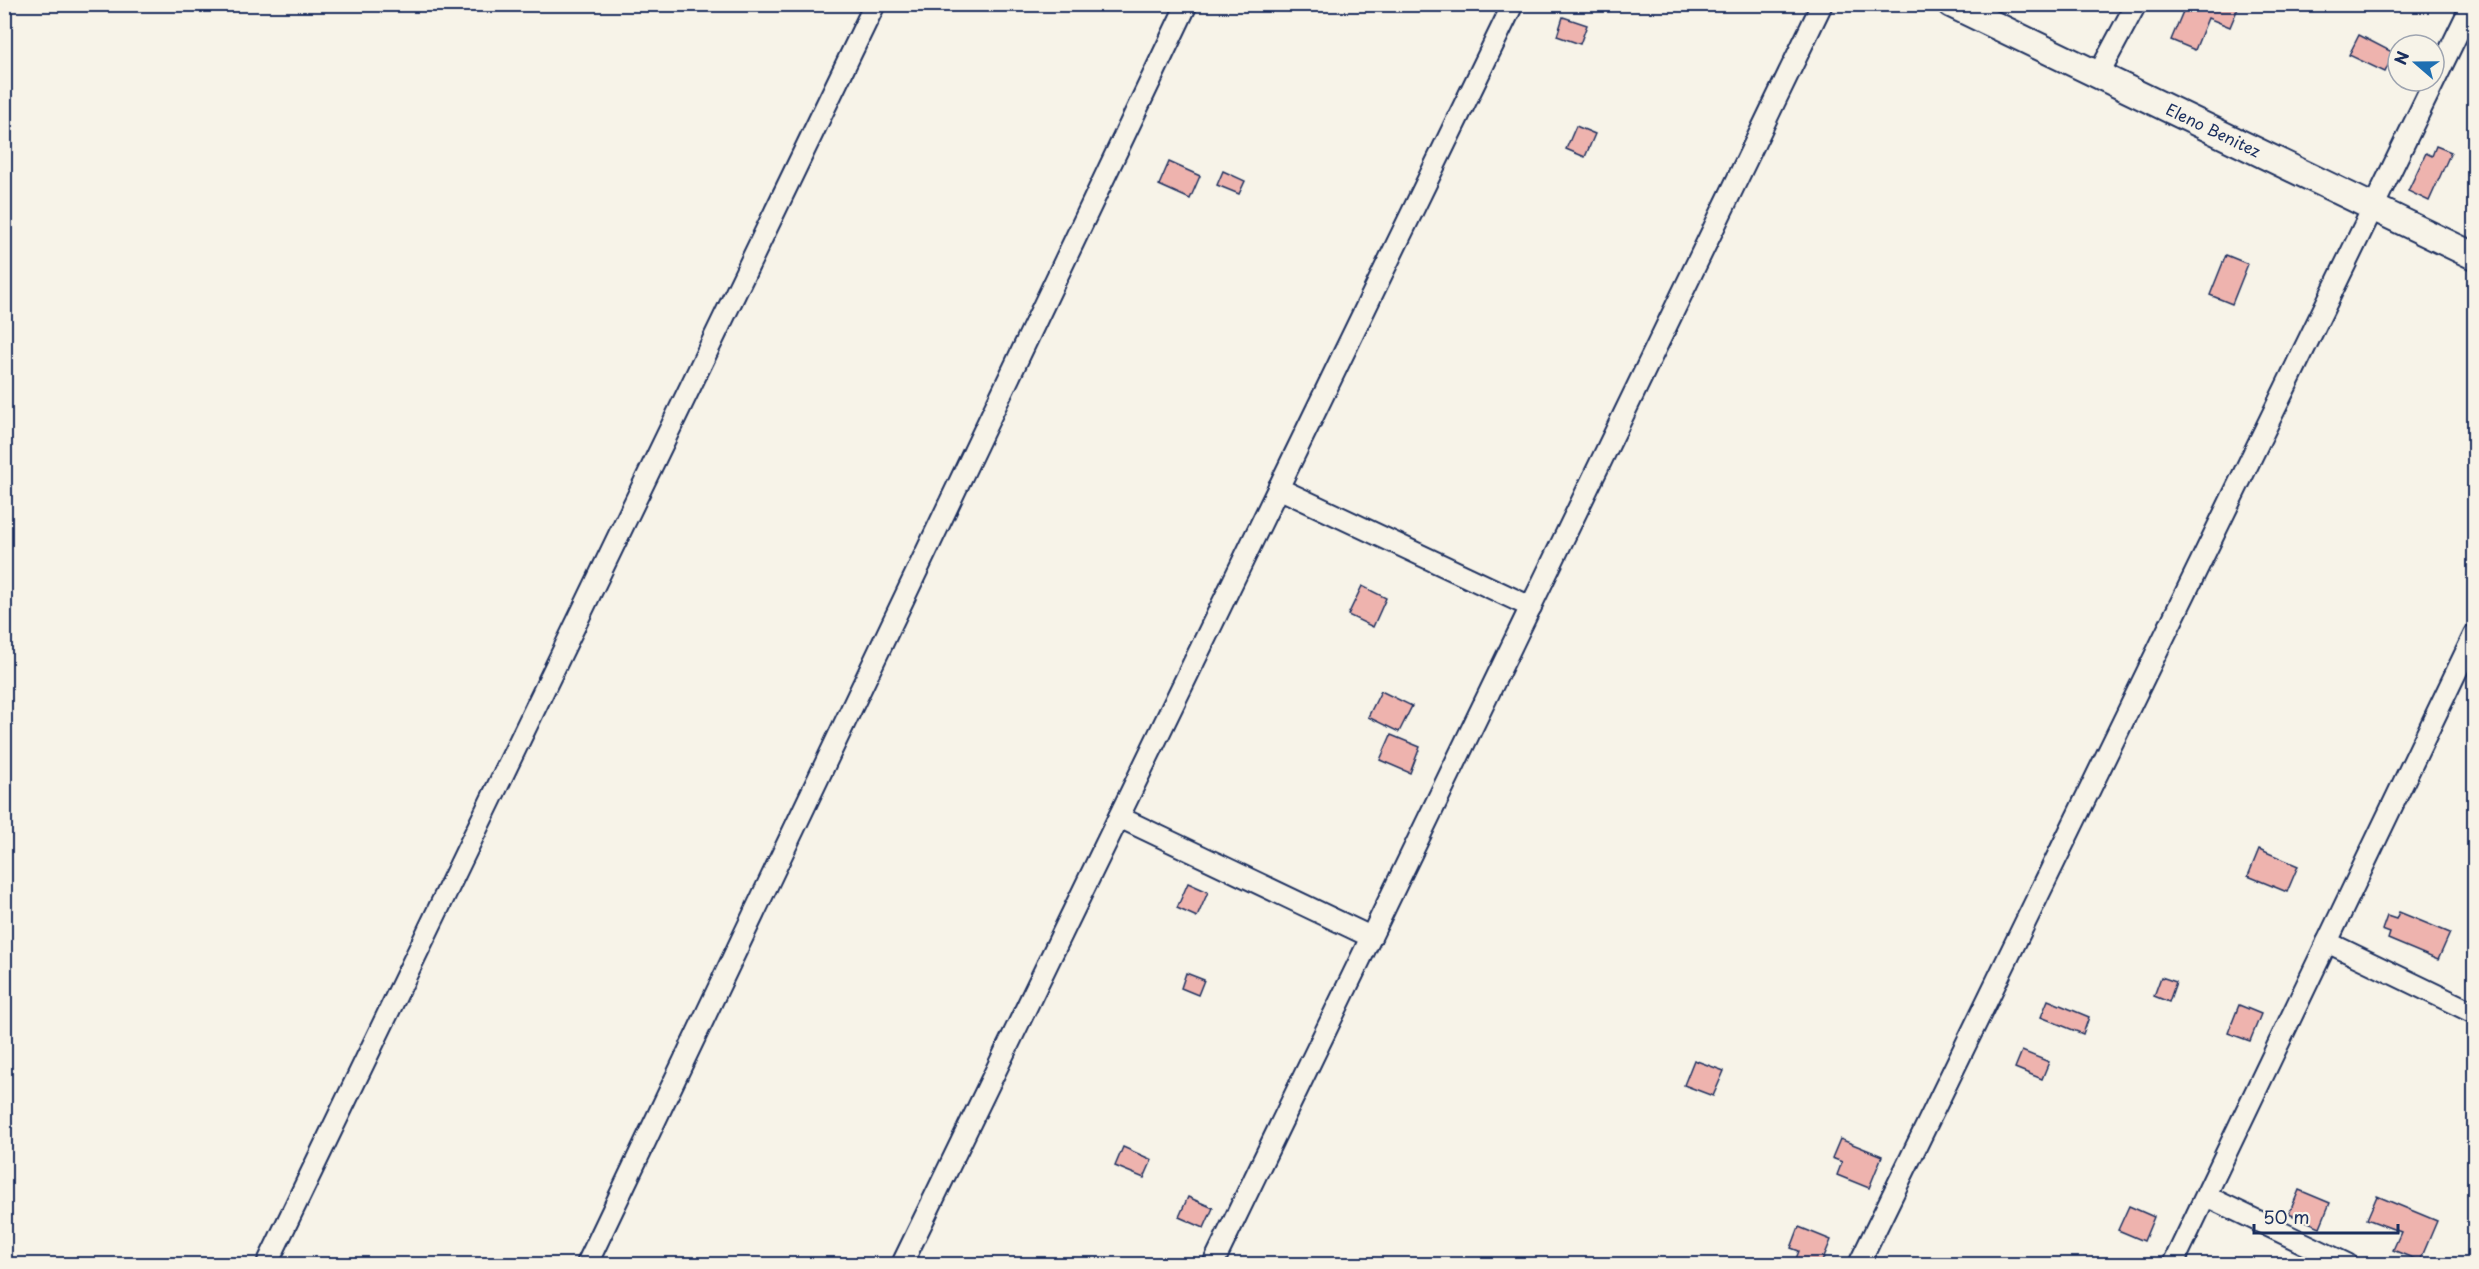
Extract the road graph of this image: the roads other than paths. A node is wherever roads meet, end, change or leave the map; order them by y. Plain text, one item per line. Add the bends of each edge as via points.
1 (875, 4) edge
2 (1187, 4) edge
3 (1513, 4) edge
4 (1822, 4) edge
5 (1951, 4) edge
6 (2136, 4) edge
7 (2472, 4) edge
8 (2098, 75) junction
9 (2373, 207) junction
10 (2475, 256) edge
11 (1278, 488) junction
12 (1531, 607) junction
13 (2475, 635) edge
14 (1119, 817) junction
15 (1371, 937) junction
16 (2327, 942) junction
17 (2475, 1013) edge
18 (2205, 1196) junction
19 (267, 1264) edge
20 (587, 1264) edge
21 (902, 1264) edge
22 (1213, 1264) edge
23 (1859, 1264) edge
24 (2173, 1264) edge
25 (2347, 1264) edge

1 - 19 street
2 - 20 street
3 - 11 street
4 - 12 street
5 - 8 street, Eleno Benitez
6 - 8 street
7 - 9 street
8 - 9 street, Eleno Benitez
9 - 10 street, Eleno Benitez
9 - 23 street
11 - 12 street
11 - 14 street
12 - 15 street
13 - 16 street
14 - 15 street
14 - 21 street
15 - 22 street
16 - 17 street
16 - 18 street
18 - 24 street
18 - 25 street

